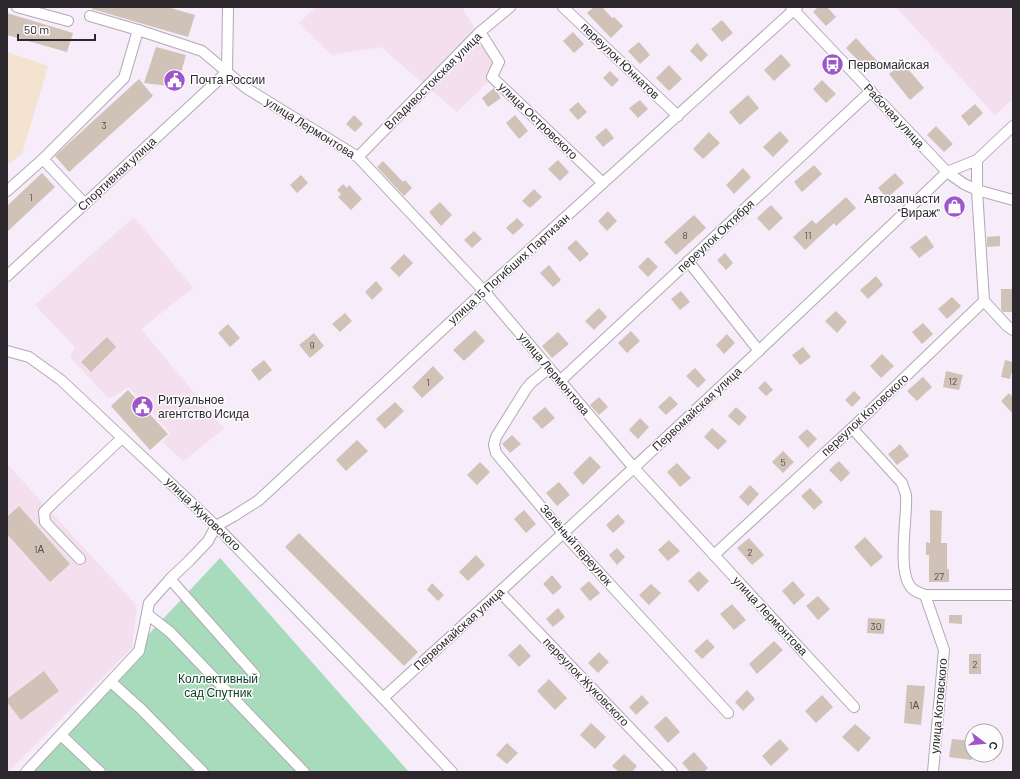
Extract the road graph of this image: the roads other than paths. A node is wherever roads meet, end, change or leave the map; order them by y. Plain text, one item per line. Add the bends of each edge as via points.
1 (17, 7) edge
2 (228, 7) edge
3 (510, 7) edge
4 (563, 7) edge
5 (794, 8) edge
6 (90, 16) dead end
7 (68, 22) dead end
8 (138, 30) junction
9 (480, 32) junction
10 (227, 72) junction
11 (871, 91) junction
12 (678, 116) junction
13 (1013, 126) edge
14 (358, 158) junction
15 (43, 159) junction
16 (977, 160) junction
17 (947, 172) junction
18 (603, 183) junction
19 (977, 190) junction
20 (7, 192) edge
21 (1013, 200) edge
22 (85, 204) junction
23 (688, 261) junction
24 (7, 276) edge
25 (484, 291) junction
26 (984, 301) junction
27 (1013, 330) edge
28 (7, 351) edge
29 (759, 351) junction
30 (549, 368) junction
31 (560, 381) junction
32 (852, 428) junction
33 (122, 438) junction
34 (634, 468) junction
35 (216, 526) junction
36 (563, 533) junction
37 (714, 555) junction
38 (80, 559) dead end
39 (170, 579) junction
40 (500, 592) junction
41 (925, 595) junction
42 (1013, 595) edge
43 (147, 614) junction
44 (255, 675) dead end
45 (111, 682) junction
46 (383, 698) junction
47 (854, 707) dead end
48 (728, 713) dead end
49 (60, 735) junction
50 (26, 772) edge
51 (100, 772) edge
52 (203, 772) edge
53 (304, 772) edge
54 (452, 772) edge
55 (672, 772) edge
56 (933, 772) edge

1 - 7 street
2 - 10 street
3 - 9 street, Владивостокская улица
4 - 12 street, переулок Юннатов
5 - 11 street, Рабочая улица
5 - 12 street, улица 15 Погибших Партизан
6 - 8 street, улица Лермонтова
8 - 10 street, улица Лермонтова via 202,51
8 - 15 street via 124,78
9 - 14 street, Владивостокская улица
9 - 18 street, улица Островского via 499,62 492,77
10 - 14 street, улица Лермонтова via 246,88
10 - 22 street, Спортивная улица
11 - 17 street, Рабочая улица
11 - 23 street, переулок Октября
12 - 18 street, улица 15 Погибших Партизан
13 - 16 street, Первомайская улица
14 - 25 street, улица Лермонтова
15 - 20 street
15 - 22 street
16 - 17 street, Первомайская улица
16 - 19 street
17 - 19 street, Рабочая улица
17 - 29 street, Первомайская улица
18 - 25 street, улица 15 Погибших Партизан
19 - 21 street, Рабочая улица
19 - 26 street
22 - 24 street, Спортивная улица
23 - 29 street
23 - 31 street, переулок Октября
25 - 30 street, улица Лермонтова
25 - 35 street, улица 15 Погибших Партизан via 259,500
26 - 27 street
26 - 32 street, переулок Котовского
28 - 33 street, улица Жуковского via 29,357 61,380
29 - 34 street, Первомайская улица
30 - 31 street, улица Лермонтова
30 - 36 street, Зелёный переулок via 526,389 494,444 496,452
31 - 34 street, улица Лермонтова
32 - 37 street, переулок Котовского
32 - 41 street via 902,483 906,493 904,568 913,590
33 - 35 street, улица Жуковского
33 - 38 street via 44,512 45,522
34 - 36 street, Первомайская улица
34 - 37 street, улица Лермонтова
35 - 39 street via 208,541
35 - 46 street, улица Жуковского
36 - 40 street, Первомайская улица
36 - 48 street, Зелёный переулок
37 - 47 street, улица Лермонтова
39 - 43 street via 149,603
39 - 44 street
40 - 46 street, Первомайская улица
40 - 55 street, переулок Жуковского
41 - 42 street
41 - 56 street, улица Котовского via 944,650
43 - 45 street via 139,651
43 - 53 street via 170,632
45 - 49 street
45 - 52 street
46 - 54 street, улица Жуковского
49 - 50 street
49 - 51 street

